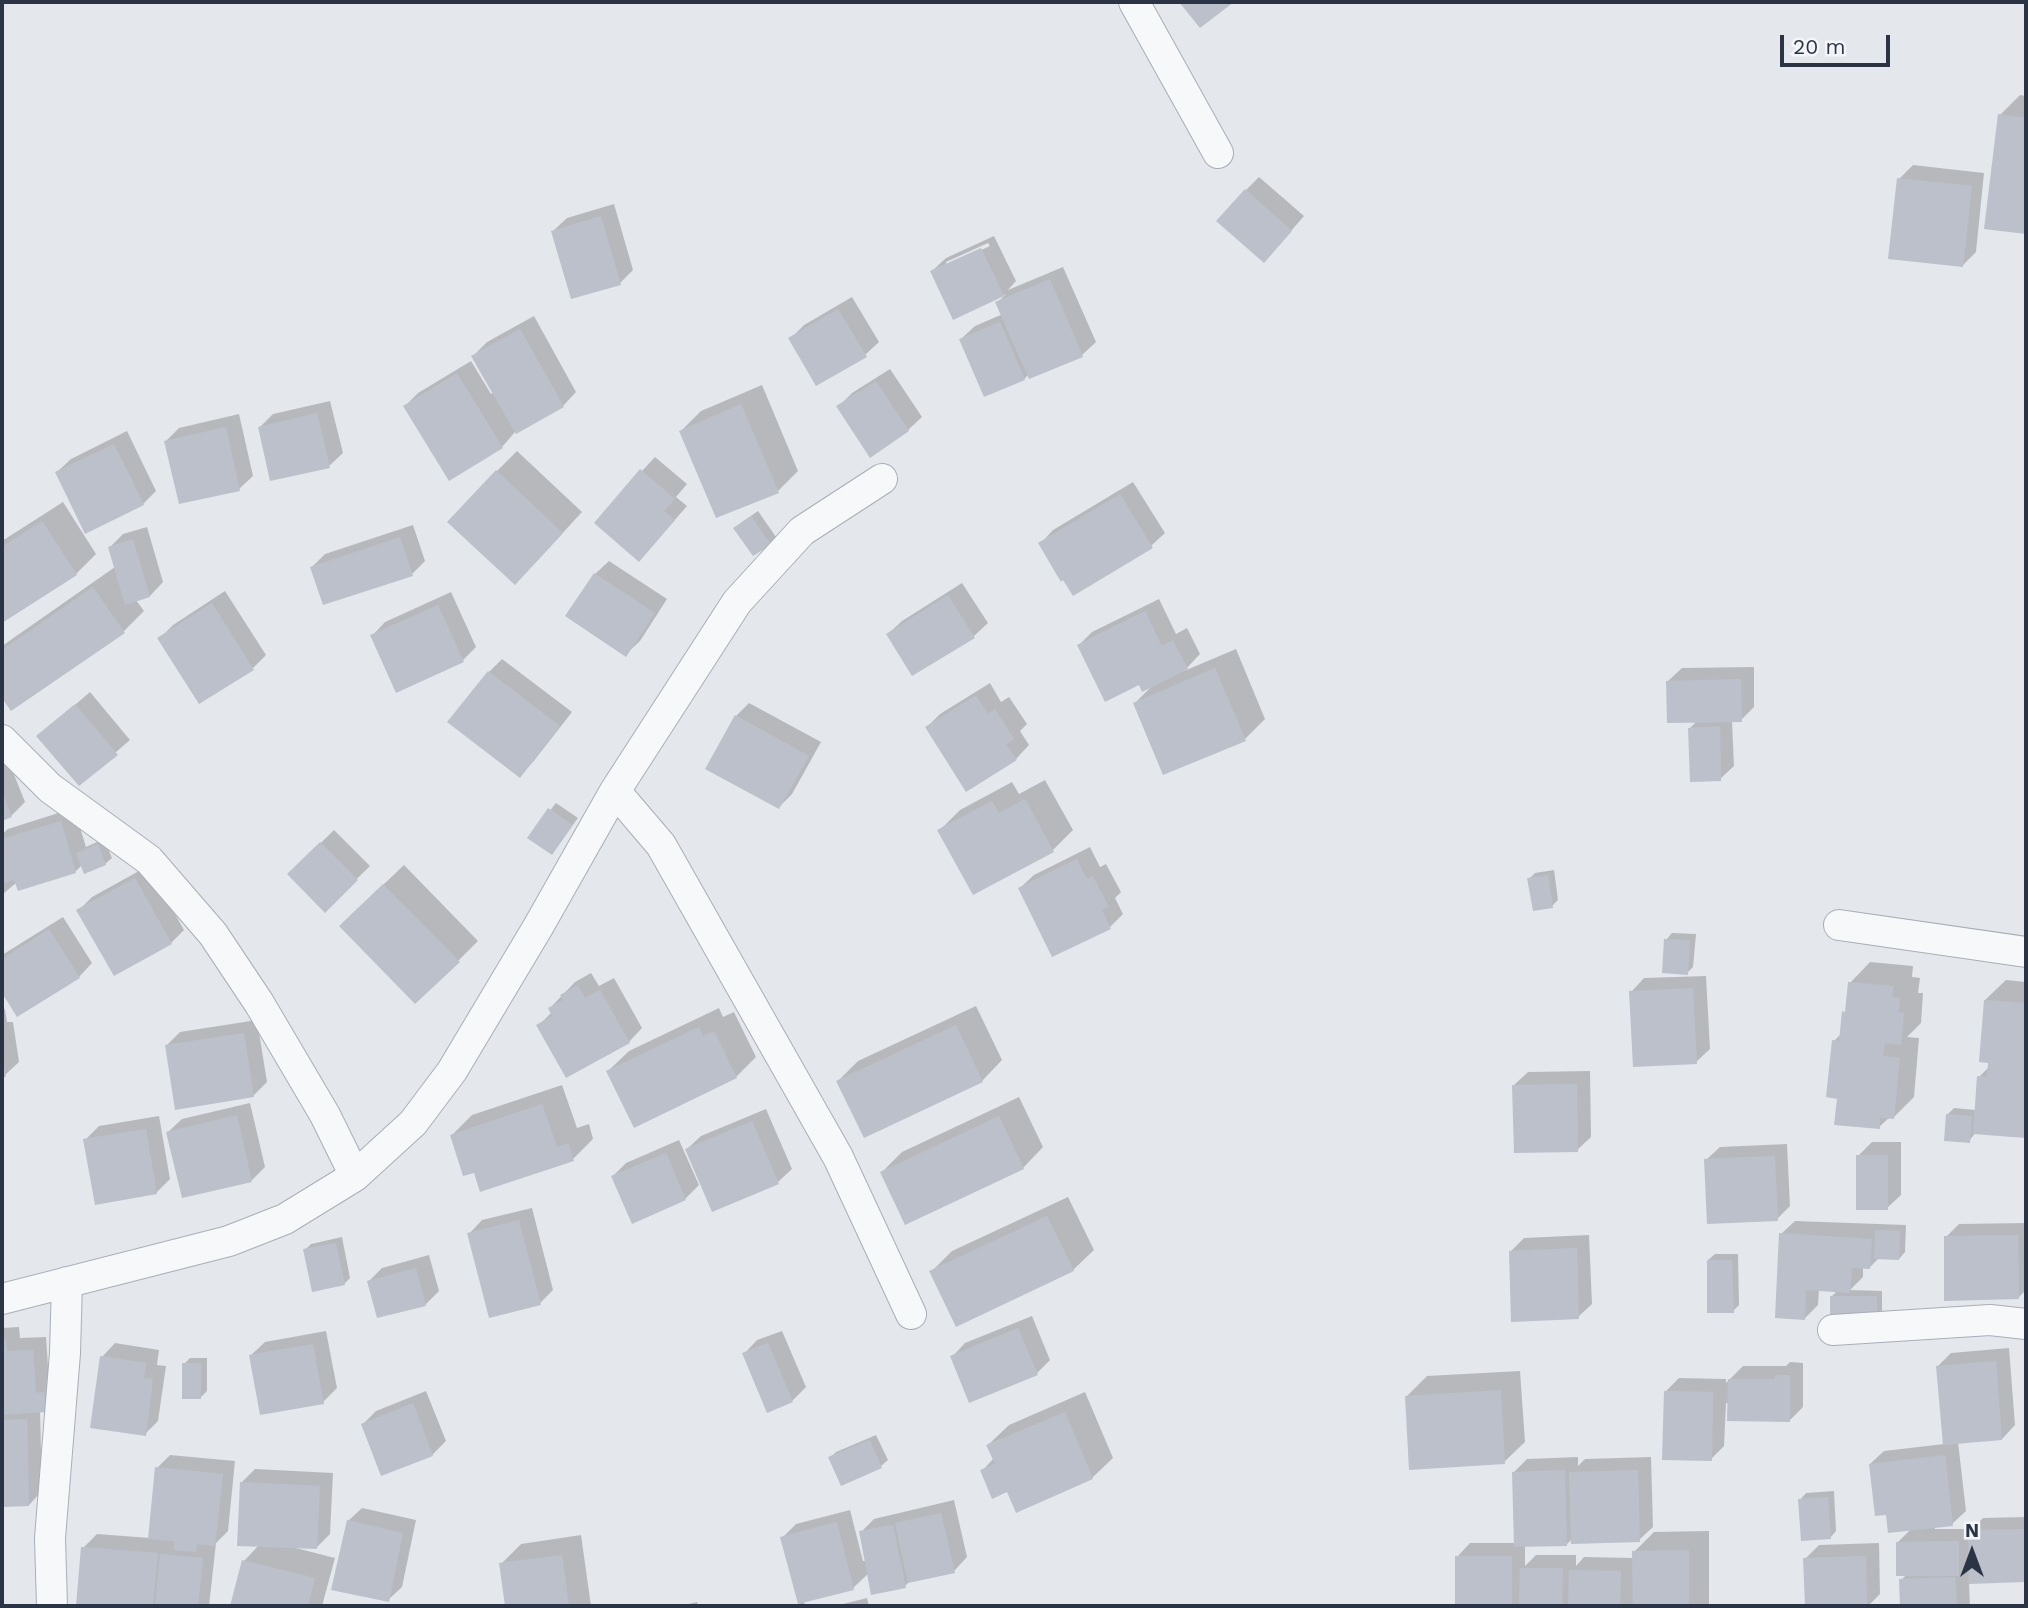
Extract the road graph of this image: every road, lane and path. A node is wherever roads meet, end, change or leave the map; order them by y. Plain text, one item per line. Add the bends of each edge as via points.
1 (1134, 2) edge
2 (1218, 153) dead end
3 (882, 479) dead end
4 (2, 740) edge
5 (615, 791) junction
6 (1839, 925) dead end
7 (2026, 953) edge
8 (355, 1176) junction
9 (67, 1282) junction
10 (2, 1299) edge
11 (911, 1314) dead end
12 (2026, 1324) edge
13 (1833, 1330) dead end
14 (51, 1606) edge

1 - 2 street
3 - 5 street via 802,531 737,602
4 - 8 street via 50,788 149,860 213,934 325,1115
5 - 8 street via 452,1070 412,1123
5 - 11 street via 661,845 838,1157
6 - 7 street
8 - 9 street via 285,1219 229,1241
9 - 10 street
9 - 14 street via 50,1538
12 - 13 street via 1990,1320

